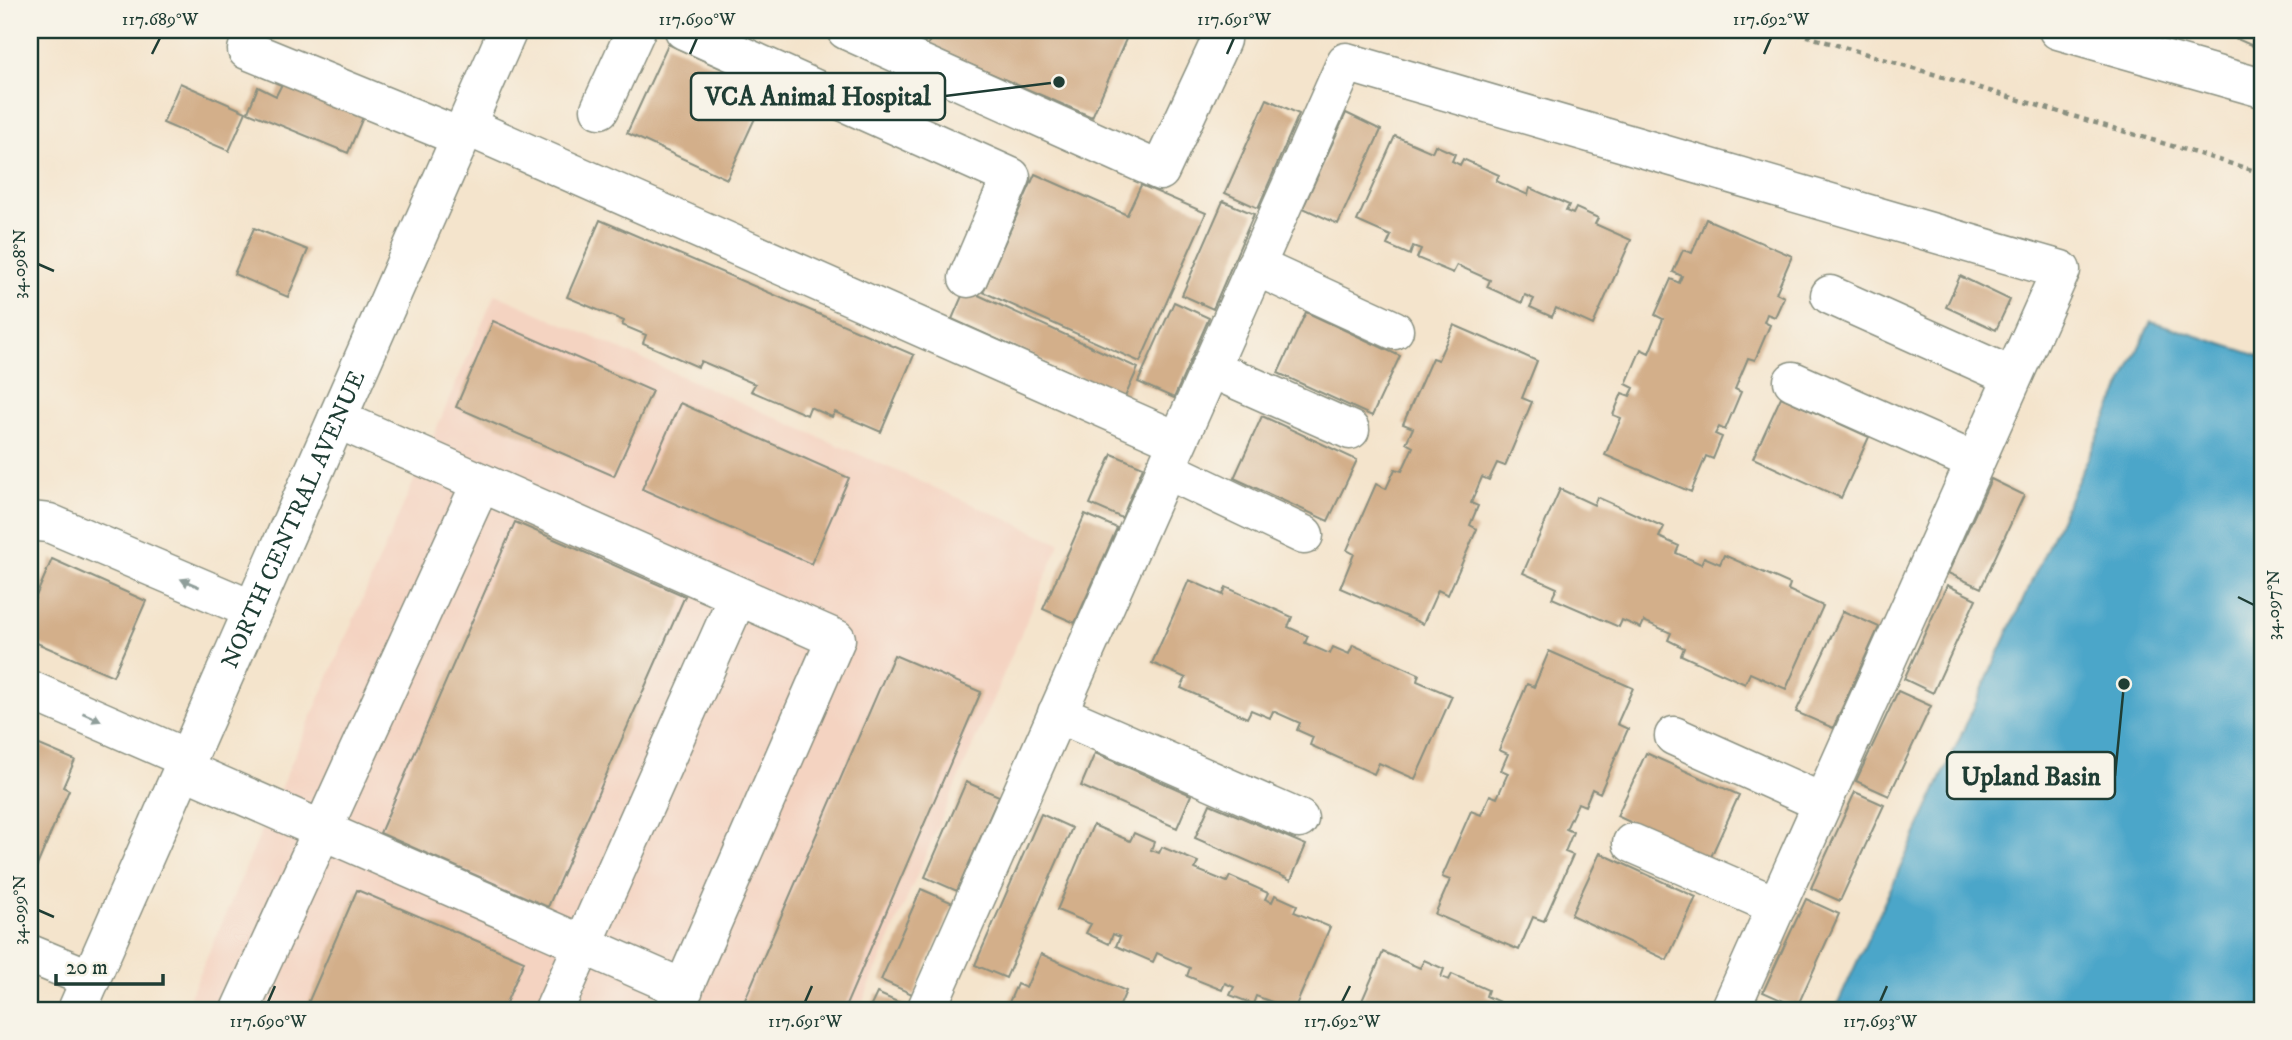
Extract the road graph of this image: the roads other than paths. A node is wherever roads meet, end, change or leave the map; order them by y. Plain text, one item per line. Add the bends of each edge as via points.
1 (508, 30) edge
2 (636, 30) edge
3 (684, 30) edge
4 (846, 30) edge
5 (2058, 30) edge
6 (1221, 40) dead end
7 (247, 50) dead end
8 (2262, 88) edge
9 (600, 109) dead end
10 (463, 131) junction
11 (1255, 266) junction
12 (968, 278) dead end
13 (1830, 295) dead end
14 (1394, 330) dead end
15 (1210, 368) junction
16 (2013, 377) junction
17 (1793, 381) dead end
18 (337, 419) junction
19 (1350, 430) dead end
20 (1172, 455) junction
21 (1975, 462) junction
22 (481, 483) junction
23 (30, 522) edge
24 (1304, 534) dead end
25 (738, 596) junction
26 (253, 610) junction
27 (30, 690) edge
28 (1057, 713) junction
29 (1674, 736) dead end
30 (185, 764) junction
31 (1823, 803) junction
32 (1299, 819) dead end
33 (322, 830) junction
34 (1632, 843) dead end
35 (1777, 906) junction
36 (583, 945) junction
37 (30, 954) edge
38 (84, 994) edge
39 (679, 999) edge
40 (240, 1010) edge
41 (554, 1010) edge
42 (926, 1010) edge
43 (1730, 1010) edge

1 - 10 main road, NORTH CENTRAL AVENUE
2 - 9 main road
3 - 12 main road via 1011,177
4 - 6 main road via 1160,171
5 - 8 main road
7 - 10 main road
10 - 18 main road, NORTH CENTRAL AVENUE
10 - 20 main road
11 - 14 main road
11 - 15 main road
11 - 16 main road via 1346,61 2061,270
13 - 16 main road
15 - 19 main road
15 - 20 main road
16 - 21 main road
17 - 21 main road
18 - 22 main road
18 - 26 main road, NORTH CENTRAL AVENUE
20 - 24 main road
20 - 28 main road
21 - 31 main road
22 - 25 main road
22 - 33 main road
26 -> 23 main road via 50,523
25 - 36 main road
25 - 39 main road via 836,639
26 - 30 main road, NORTH CENTRAL AVENUE
27 -> 30 main road
28 - 32 main road
28 - 42 main road
29 - 31 main road
30 - 33 main road
30 - 38 main road, NORTH CENTRAL AVENUE
31 - 35 main road
33 - 36 main road
33 - 40 main road
34 - 35 main road
35 - 43 main road
36 - 39 main road
36 - 41 main road
37 - 38 main road

